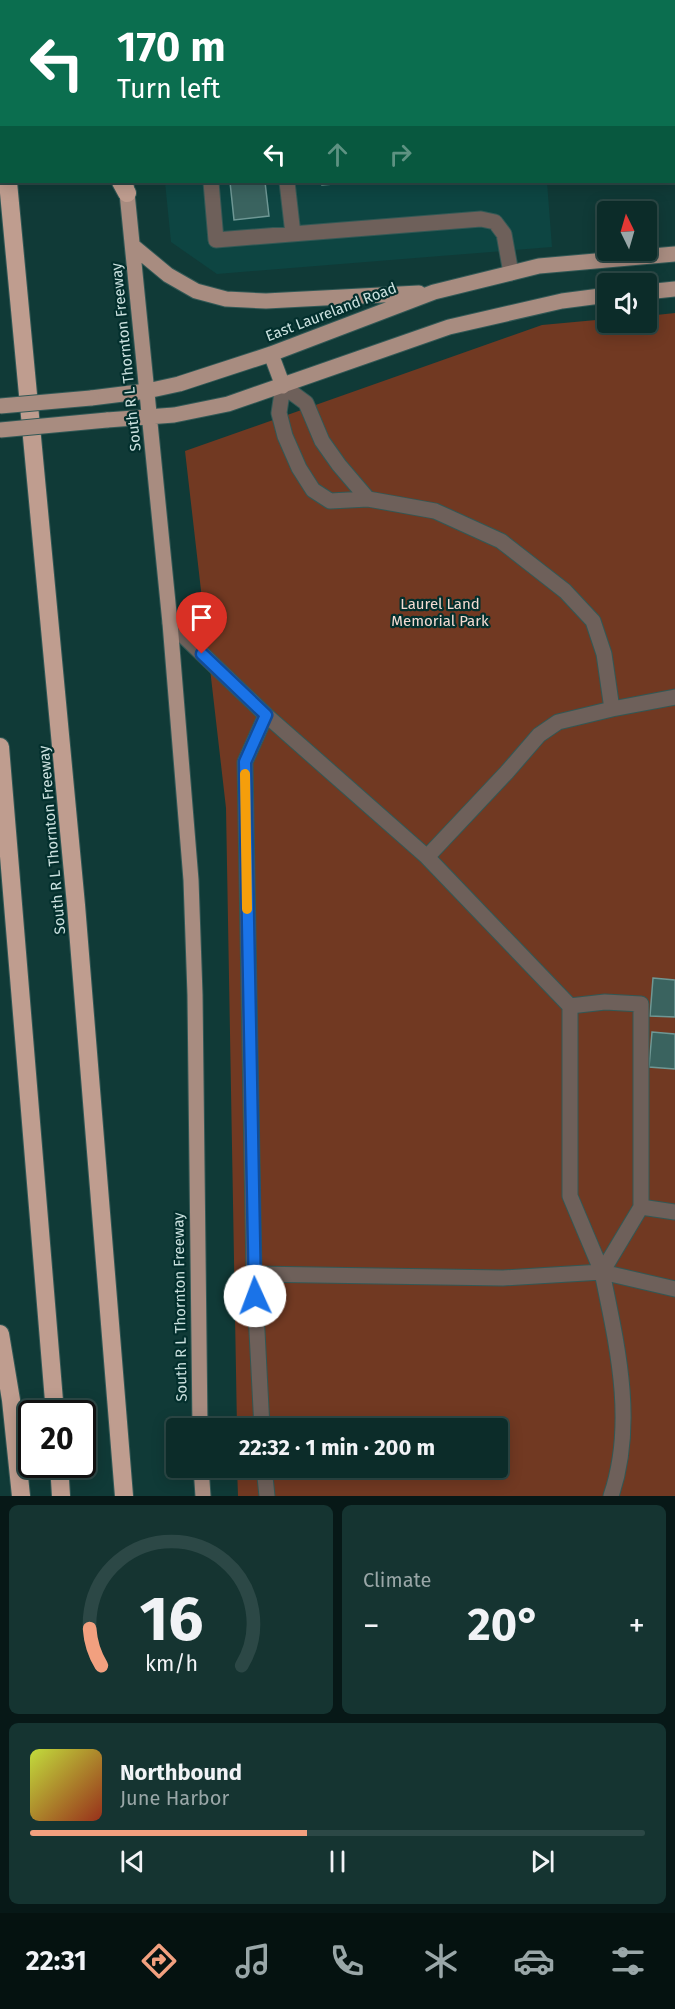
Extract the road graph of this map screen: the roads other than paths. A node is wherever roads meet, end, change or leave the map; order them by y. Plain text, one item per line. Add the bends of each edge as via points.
1 (8, 183) edge
2 (211, 183) edge
3 (287, 183) edge
4 (125, 185) edge
5 (293, 234) junction
6 (133, 246) junction
7 (675, 254) edge
8 (511, 273) junction
9 (675, 289) edge
10 (657, 291) edge
11 (434, 292) junction
12 (597, 296) edge
13 (271, 354) junction
14 (283, 386) junction
15 (147, 391) junction
16 (0, 406) edge
17 (150, 417) junction
18 (0, 430) edge
19 (368, 499) junction
20 (170, 623) junction
21 (675, 697) edge
22 (612, 709) junction
23 (266, 715) junction
24 (0, 747) edge
25 (427, 857) junction
26 (570, 1006) junction
27 (641, 1207) junction
28 (675, 1212) edge
29 (603, 1272) junction
30 (254, 1274) junction
31 (675, 1289) edge
32 (0, 1334) edge
33 (54, 1400) edge
34 (200, 1418) edge
35 (261, 1418) edge
36 (60, 1478) edge
37 (202, 1478) edge
38 (265, 1478) edge
39 (21, 1496) edge
40 (62, 1496) edge
41 (124, 1496) edge
42 (203, 1496) edge
43 (267, 1496) edge
44 (611, 1496) edge

1 - 41 highway, South R L Thornton Freeway via 78,928
2 - 5 lane via 216,240
3 - 5 lane
4 - 6 main road, South R L Thornton Freeway
5 - 8 lane via 488,220 495,222 504,234
6 - 11 main road via 168,275 196,291 226,299 266,301
6 - 15 main road, South R L Thornton Freeway
7 - 8 main road, East Laureland Road via 539,266
8 - 11 main road, East Laureland Road
9 - 10 main road
11 - 13 main road, East Laureland Road
12 - 14 main road via 449,327
13 - 14 main road
13 - 15 main road, East Laureland Road
14 - 17 main road via 228,404
14 - 19 lane via 306,403 322,441
14 - 19 lane via 279,413 285,436 313,490 330,501
15 - 16 main road, East Laureland Road, bridge
15 - 17 main road, South R L Thornton Freeway
17 - 18 main road, bridge
17 - 20 main road, South R L Thornton Freeway
19 - 22 lane via 435,511 501,541 565,591 593,621 604,654
20 - 23 lane
20 - 34 main road, South R L Thornton Freeway via 191,880
21 - 22 lane
22 - 25 lane via 558,722 539,735
23 - 25 lane
23 - 30 lane via 245,762
24 - 33 highway
25 - 26 lane
26 - 27 lane via 605,1002 641,1004
26 - 29 lane via 570,1196
27 - 28 lane
27 - 29 lane
29 - 30 lane via 504,1278
29 - 31 lane
29 - 44 lane via 624,1399 621,1449
30 - 35 lane
32 - 39 highway
36 - 40 highway
37 - 42 main road
38 - 43 lane

